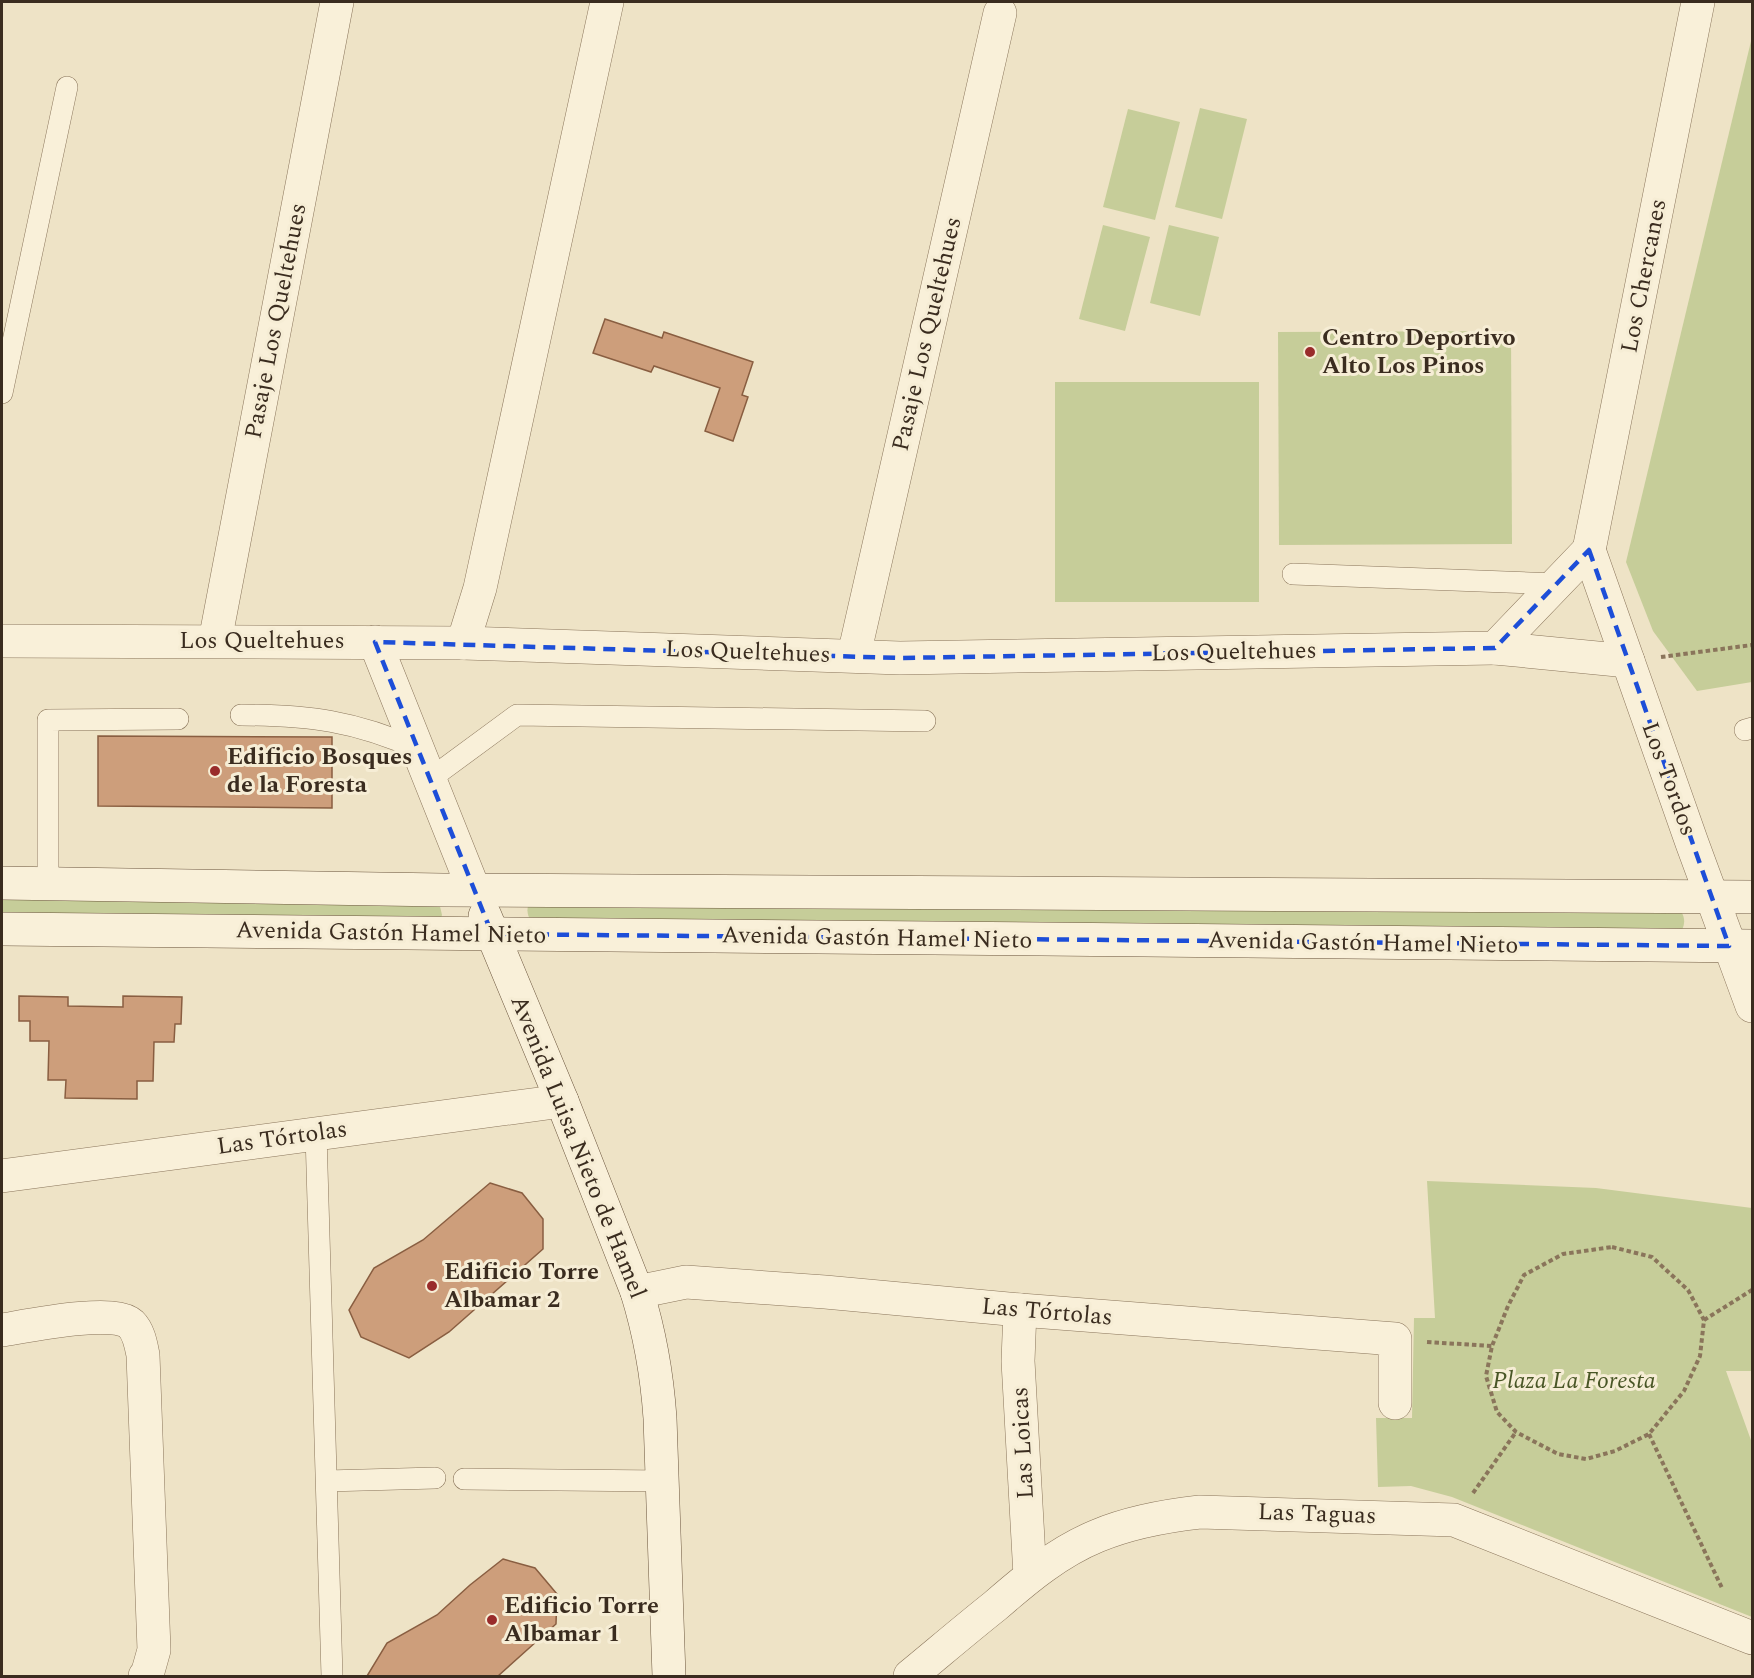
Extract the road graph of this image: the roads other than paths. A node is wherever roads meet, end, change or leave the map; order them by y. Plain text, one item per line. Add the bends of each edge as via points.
1 (337, 2) edge
2 (607, 2) edge
3 (1698, 2) edge
4 (1000, 13) dead end
5 (67, 87) dead end
6 (2, 393) edge
7 (1589, 550) junction
8 (1293, 574) dead end
9 (1556, 584) junction
10 (2, 641) edge
11 (215, 641) junction
12 (375, 642) junction
13 (463, 643) junction
14 (1495, 648) junction
15 (854, 655) junction
16 (1628, 661) junction
17 (241, 715) dead end
18 (178, 719) dead end
19 (926, 721) dead end
20 (418, 749) junction
21 (430, 779) junction
22 (2, 883) edge
23 (48, 884) junction
24 (474, 890) junction
25 (1712, 896) junction
26 (1752, 897) edge
27 (2, 929) edge
28 (492, 934) junction
29 (1741, 946) edge
30 (1752, 1006) edge
31 (562, 1101) junction
32 (316, 1134) junction
33 (2, 1176) edge
34 (637, 1292) junction
35 (1020, 1310) junction
36 (2, 1330) edge
37 (1395, 1403) dead end
38 (435, 1478) dead end
39 (464, 1479) dead end
40 (327, 1480) junction
41 (663, 1481) junction
42 (1030, 1576) junction
43 (1748, 1636) edge
44 (145, 1677) edge
45 (332, 1677) edge
46 (669, 1677) edge
47 (910, 1677) edge

1 - 11 street, Pasaje Los Queltehues
2 - 13 street via 480,588
3 - 7 street, Los Chercanes
4 - 15 street, Pasaje Los Queltehues
5 - 6 lane
7 - 9 street
7 - 16 street, Los Tordos
8 - 9 lane
9 - 14 street
10 - 11 street, Los Queltehues
11 - 12 street, Los Queltehues
12 - 13 street, Los Queltehues
12 - 20 street, Avenida Luisa Nieto de Hamel
13 - 15 street, Los Queltehues
14 - 15 street, Los Queltehues via 900,658
14 - 16 street, Los Queltehues
16 - 25 street, Los Tordos
17 - 20 lane via 309,716 341,722
18 - 23 lane via 48,720
19 - 21 lane via 517,715
20 - 21 street, Avenida Luisa Nieto de Hamel
21 - 24 street, Avenida Luisa Nieto de Hamel
22 - 23 street, Avenida Gastón Hamel Nieto
23 - 24 street, Avenida Gastón Hamel Nieto
24 - 25 street, Avenida Gastón Hamel Nieto
24 - 28 street, Avenida Luisa Nieto de Hamel
25 - 26 street, Avenida Gastón Hamel Nieto
25 - 29 street, Los Tordos
27 - 28 street, Avenida Gastón Hamel Nieto
28 - 29 street, Avenida Gastón Hamel Nieto
28 - 31 street, Avenida Luisa Nieto de Hamel
29 - 30 street, Los Tordos
31 - 32 street, Las Tórtolas
31 - 34 street, Avenida Luisa Nieto de Hamel
32 - 33 street, Las Tórtolas
32 - 40 lane
34 - 35 street, Las Tórtolas via 686,1282
34 - 41 street, Avenida Luisa Nieto de Hamel via 658,1387
35 - 37 street, Las Tórtolas via 1395,1339
35 - 42 street, Las Loicas via 1018,1361
36 - 44 street via 117,1317 131,1324 140,1338 154,1650
38 - 40 lane
39 - 41 lane
40 - 45 lane
41 - 46 street, Avenida Luisa Nieto de Hamel
42 - 43 street, Las Taguas via 1095,1536 1165,1516 1234,1512 1454,1520
42 - 47 street, Las Taguas

